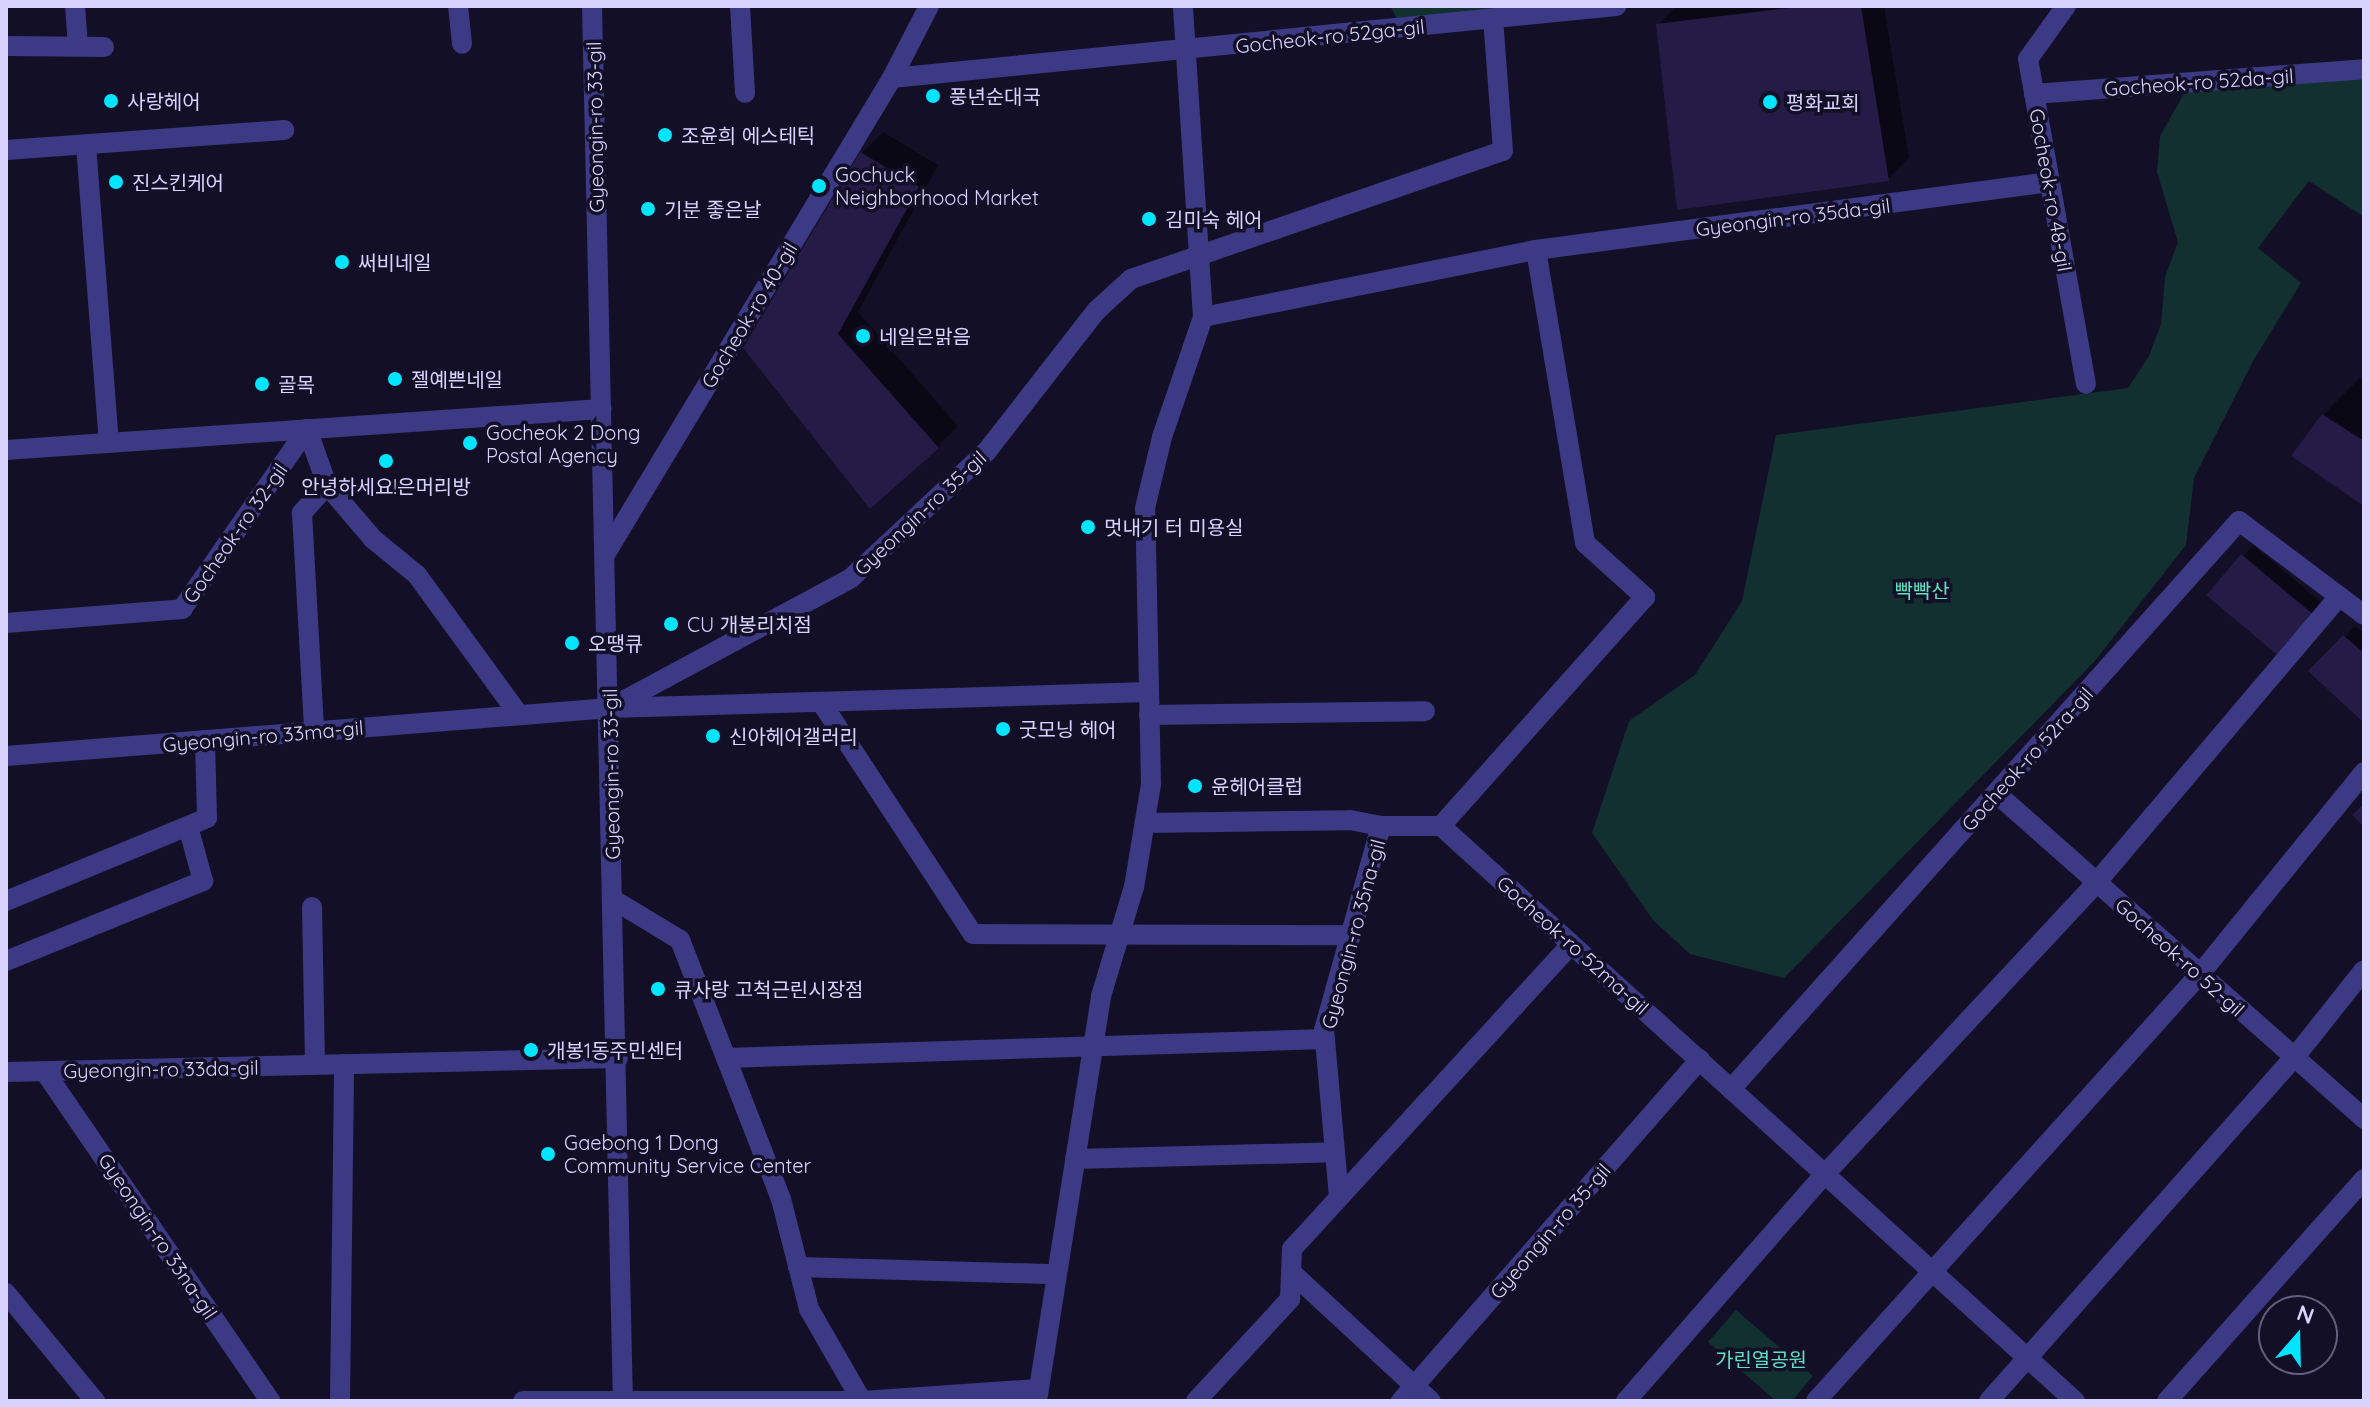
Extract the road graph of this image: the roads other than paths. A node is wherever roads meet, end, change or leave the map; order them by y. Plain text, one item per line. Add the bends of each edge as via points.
1 (75, 6) edge
2 (458, 6) edge
3 (592, 6) edge
4 (740, 6) edge
5 (929, 6) edge
6 (1183, 6) edge
7 (1616, 6) edge
8 (2066, 6) edge
9 (1493, 19) junction
10 (462, 44) dead end
11 (6, 46) edge
12 (78, 46) junction
13 (104, 47) dead end
14 (1187, 51) junction
15 (2364, 69) edge
16 (892, 78) junction
17 (745, 93) dead end
18 (2034, 94) junction
19 (284, 130) dead end
20 (86, 145) junction
21 (6, 150) edge
22 (2050, 182) junction
23 (1536, 250) junction
24 (1199, 253) junction
25 (1203, 317) junction
26 (2086, 384) dead end
27 (602, 409) junction
28 (307, 429) junction
29 (109, 443) junction
30 (6, 450) edge
31 (327, 485) junction
32 (606, 553) junction
33 (2339, 596) junction
34 (2364, 615) edge
35 (6, 623) edge
36 (1149, 692) junction
37 (821, 702) junction
38 (610, 708) junction
39 (1425, 711) dead end
40 (519, 715) junction
41 (1149, 715) junction
42 (314, 731) junction
43 (205, 740) junction
44 (6, 756) edge
45 (2364, 772) edge
46 (1996, 793) junction
47 (1145, 823) junction
48 (188, 826) junction
49 (1381, 826) junction
50 (1441, 826) junction
51 (2096, 883) junction
52 (614, 900) junction
53 (6, 901) edge
54 (312, 907) dead end
55 (1351, 935) junction
56 (1119, 936) junction
57 (1571, 944) junction
58 (6, 961) edge
59 (2364, 970) edge
60 (2200, 974) junction
61 (1325, 1039) junction
62 (1093, 1044) junction
63 (618, 1058) junction
64 (726, 1058) junction
65 (2294, 1058) junction
66 (1700, 1060) junction
67 (344, 1064) junction
68 (315, 1065) junction
69 (6, 1072) edge
70 (45, 1072) junction
71 (1731, 1089) junction
72 (2364, 1119) edge
73 (1335, 1152) junction
74 (1075, 1159) junction
75 (1825, 1174) junction
76 (2364, 1179) edge
77 (1339, 1197) junction
78 (798, 1267) junction
79 (1931, 1270) junction
80 (1291, 1272) junction
81 (1056, 1274) junction
82 (6, 1293) edge
83 (2027, 1358) junction
84 (1408, 1393) edge
85 (1037, 1395) edge
86 (623, 1400) edge
87 (95, 1401) edge
88 (270, 1401) edge
89 (340, 1401) edge
90 (523, 1401) edge
91 (862, 1401) edge
92 (1196, 1401) edge
93 (1431, 1401) edge
94 (1626, 1401) edge
95 (1816, 1401) edge
96 (1989, 1401) edge
97 (2075, 1401) edge
98 (2167, 1401) edge

1 - 12 street
2 - 10 street
3 - 27 street, Gyeongin-ro 33-gil
4 - 17 street
5 - 16 street, Gocheok-ro 40-gil
6 - 14 street
7 - 9 street, Gocheok-ro 52ga-gil
8 - 18 street, Gocheok-ro 48-gil via 2028,59
9 - 14 street, Gocheok-ro 52ga-gil
9 - 24 street, Gyeongin-ro 35-gil via 1503,151
11 - 12 street
12 - 13 street
14 - 16 street
14 - 24 street
15 - 18 street, Gocheok-ro 52da-gil
16 - 32 street, Gocheok-ro 40-gil
18 - 22 street, Gocheok-ro 48-gil
19 - 20 street
20 - 21 street
20 - 29 street
22 - 23 street, Gyeongin-ro 35da-gil
22 - 26 street, Gocheok-ro 48-gil
23 - 25 street, Gyeongin-ro 35da-gil
23 - 50 street via 1585,543 1645,597
24 - 25 street
24 - 38 street, Gyeongin-ro 35-gil via 1131,279 1096,311 987,451 851,578
25 - 36 street via 1162,437 1145,508
27 - 28 street
27 - 32 street, Gyeongin-ro 33-gil
28 - 29 street
28 - 31 street
28 - 35 street, Gocheok-ro 32-gil via 182,609
29 - 30 street
31 - 40 street via 373,539 417,575
31 - 42 street via 302,513
32 - 38 street, Gyeongin-ro 33-gil
33 - 34 street, Gocheok-ro 52ra-gil
33 - 46 street, Gocheok-ro 52ra-gil via 2239,521
33 - 51 street
36 - 37 street
36 - 41 street
37 - 38 street
37 - 56 street via 973,934
38 - 40 street, Gyeongin-ro 33ma-gil
38 - 52 street, Gyeongin-ro 33-gil
39 - 41 street
40 - 42 street, Gyeongin-ro 33ma-gil
41 - 47 street via 1151,784
42 - 43 street, Gyeongin-ro 33ma-gil
43 - 44 street, Gyeongin-ro 33ma-gil
43 - 48 street via 207,818
45 - 60 street
46 - 51 street, Gocheok-ro 52-gil
46 - 71 street, Gocheok-ro 52ra-gil
47 - 49 street via 1350,820
47 - 56 street
48 - 53 street
48 - 58 street via 203,881
49 - 50 street, Gyeongin-ro 35na-gil
49 - 55 street, Gyeongin-ro 35na-gil
50 - 57 street, Gocheok-ro 52ma-gil
51 - 60 street, Gocheok-ro 52-gil
51 - 75 street
52 - 63 street, Gyeongin-ro 33-gil
52 - 64 street via 680,940
54 - 68 street
55 - 56 street
55 - 61 street, Gyeongin-ro 35na-gil
56 - 62 street
57 - 66 street, Gocheok-ro 52ma-gil
57 - 77 street
59 - 65 street
60 - 65 street, Gocheok-ro 52-gil
60 - 79 street
61 - 62 street
61 - 73 street, Gyeongin-ro 35na-gil
62 - 64 street
62 - 74 street
63 - 67 street, Gyeongin-ro 33da-gil
63 - 86 street, Gyeongin-ro 33-gil
64 - 78 street via 781,1199
65 - 72 street, Gocheok-ro 52-gil
65 - 83 street
66 - 71 street, Gocheok-ro 52ma-gil
66 - 84 street, Gyeongin-ro 35-gil
67 - 68 street, Gyeongin-ro 33da-gil
67 - 89 street
68 - 70 street, Gyeongin-ro 33da-gil
69 - 70 street, Gyeongin-ro 33da-gil
70 - 88 street, Gyeongin-ro 33na-gil
71 - 75 street, Gocheok-ro 52ma-gil
73 - 74 street
73 - 77 street, Gyeongin-ro 35na-gil
74 - 81 street
75 - 79 street, Gocheok-ro 52ma-gil
75 - 94 street
76 - 98 street
77 - 80 street via 1292,1249
78 - 81 street
78 - 91 street via 809,1309
79 - 83 street, Gocheok-ro 52ma-gil
79 - 95 street
80 - 84 street
80 - 92 street via 1290,1299
81 - 85 street
82 - 87 street
83 - 96 street
83 - 97 street, Gocheok-ro 52ma-gil
84 - 93 street
85 - 91 street
86 - 90 street
86 - 91 street

